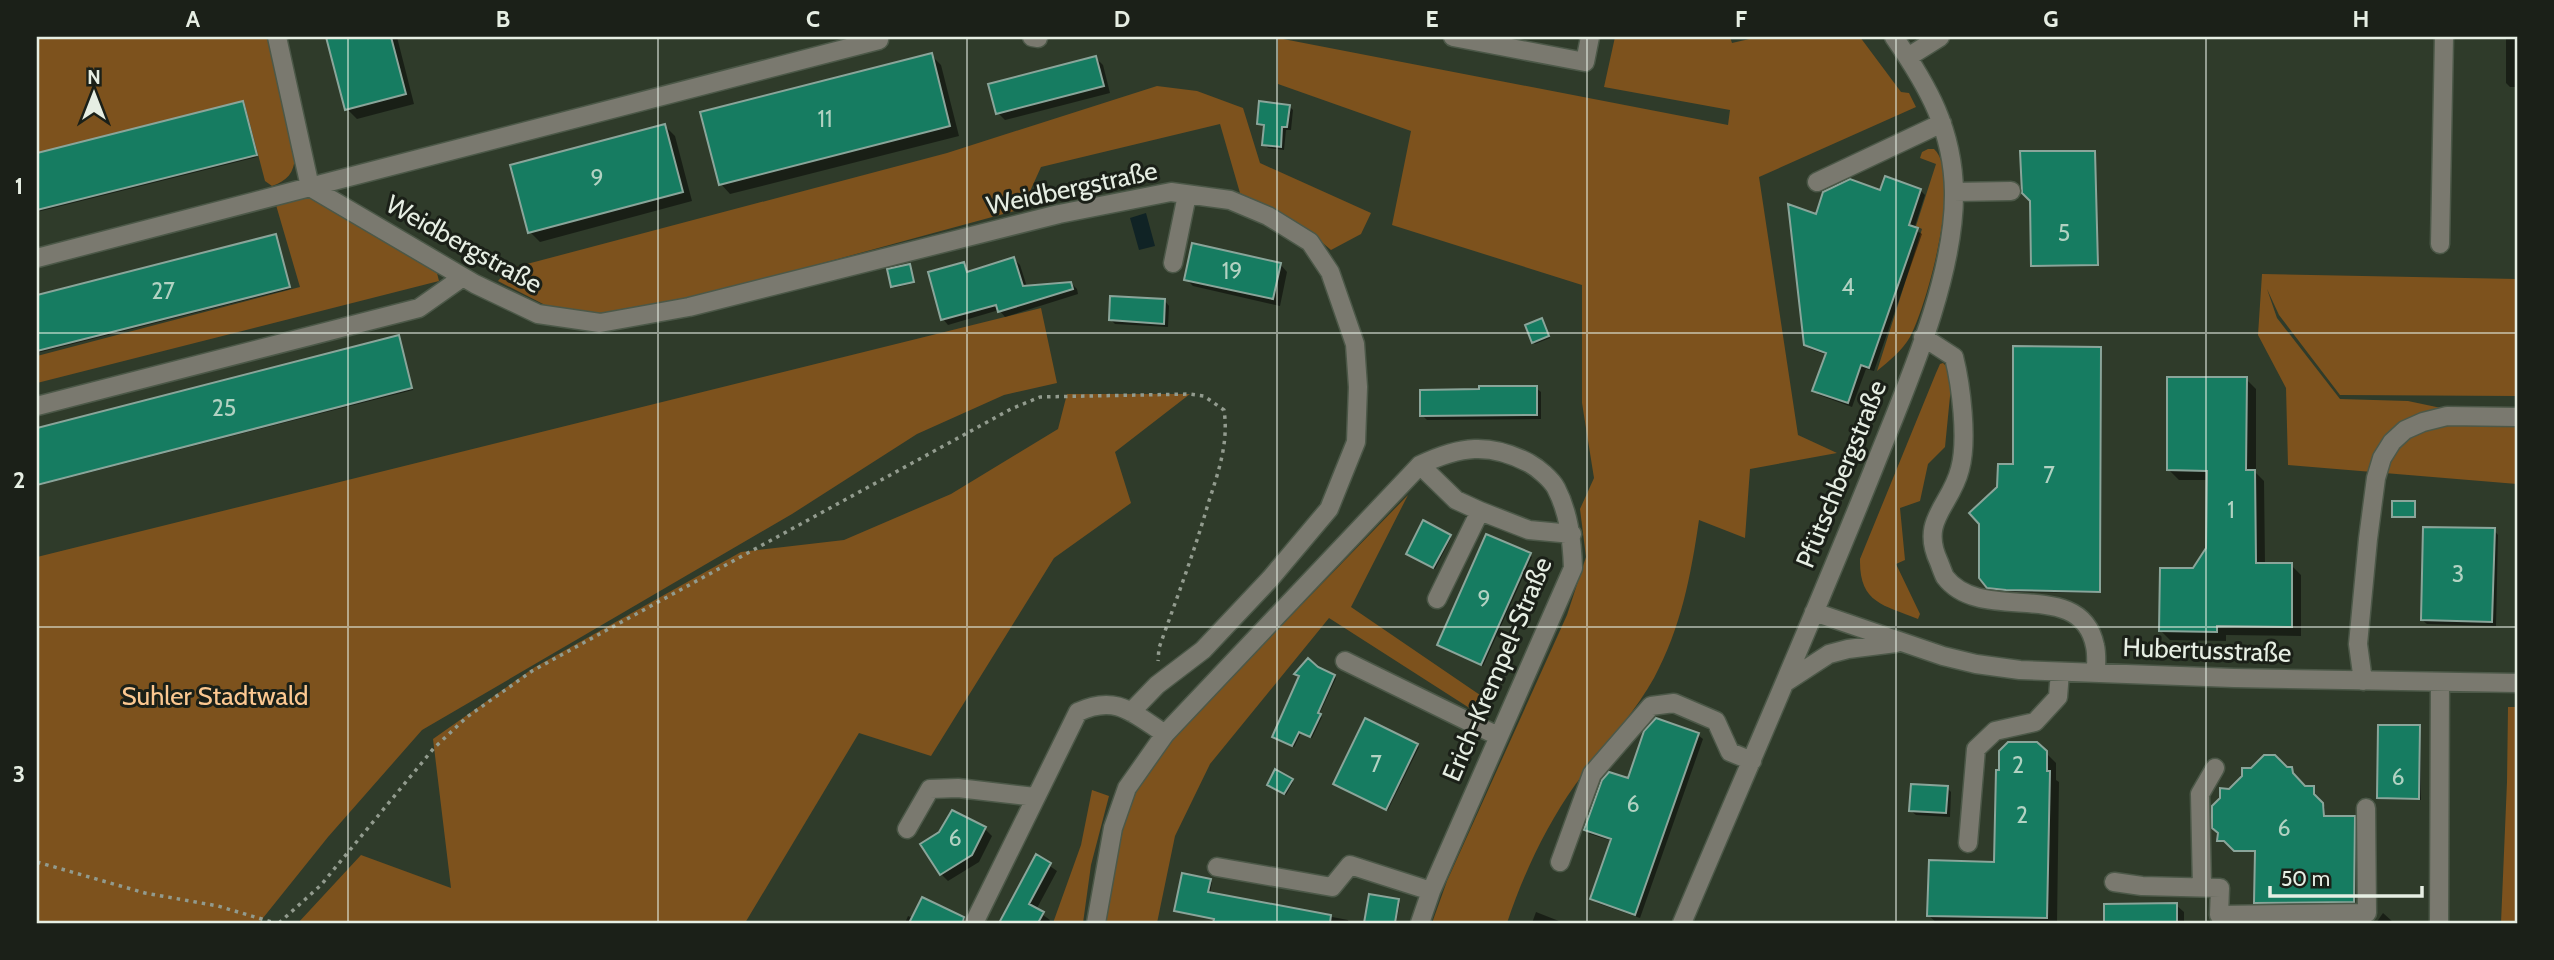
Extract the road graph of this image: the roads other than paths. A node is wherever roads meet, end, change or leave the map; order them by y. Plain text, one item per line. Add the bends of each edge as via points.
1 (277, 37) edge
2 (878, 37) edge
3 (1032, 37) edge
4 (1038, 37) edge
5 (1453, 37) edge
6 (1590, 37) edge
7 (1894, 37) edge
8 (1940, 37) edge
9 (2444, 37) edge
10 (1908, 57) junction
11 (1942, 123) junction
12 (1817, 182) dead end
13 (310, 187) junction
14 (2011, 191) dead end
15 (1954, 192) junction
16 (1187, 195) junction
17 (2440, 244) dead end
18 (37, 258) edge
19 (1173, 263) dead end
20 (463, 277) junction
21 (1923, 338) junction
22 (37, 406) edge
23 (2517, 416) edge
24 (1420, 465) junction
25 (1480, 511) junction
26 (1572, 534) junction
27 (1437, 599) dead end
28 (1814, 612) junction
29 (1899, 643) junction
30 (1345, 661) dead end
31 (2060, 672) junction
32 (2096, 673) junction
33 (2363, 681) junction
34 (1786, 682) junction
35 (2440, 682) junction
36 (2517, 683) edge
37 (1131, 712) junction
38 (1165, 734) junction
39 (1498, 736) junction
40 (1752, 761) junction
41 (2215, 768) dead end
42 (1035, 797) junction
43 (2366, 808) dead end
44 (906, 829) dead end
45 (1968, 843) dead end
46 (1560, 862) dead end
47 (1217, 867) dead end
48 (2114, 882) dead end
49 (2202, 887) junction
50 (1431, 891) junction
51 (974, 923) edge
52 (1096, 923) edge
53 (1420, 923) edge
54 (1682, 923) edge
55 (2440, 923) edge

1 - 13 street
2 - 13 street, Weidbergstraße
3 - 4 street
5 - 6 street via 1585,62
7 - 10 street, Pfütschbergstraße
8 - 10 street
9 - 17 street
10 - 11 street, Pfütschbergstraße via 1924,80
11 - 12 street
11 - 15 street, Pfütschbergstraße via 1951,154
13 - 18 street
13 - 20 street, Weidbergstraße
14 - 15 street
15 - 21 street, Pfütschbergstraße via 1951,240
16 - 19 street
16 - 20 street, Weidbergstraße via 1171,192 1059,214 688,307 600,323 538,314
16 - 37 street, Weidbergstraße via 1230,200 1268,216 1310,242 1330,271 1355,344 1359,387 1356,442 1329,509 1203,650
20 - 22 street via 419,308
21 - 28 street, Pfütschbergstraße
21 - 32 street via 1954,357 1960,382 1961,467 1934,520 1931,537 1945,577 1972,596 2053,605 2079,617 2095,646
23 - 33 street via 2447,416 2423,422 2405,430 2382,458 2368,539 2358,644
24 - 25 street via 1456,500
24 - 26 street, Erich-Krempel-Straße via 1469,448 1507,452 1536,467 1556,487
24 - 38 street, Erich-Krempel-Straße
25 - 26 street via 1529,530
25 - 27 street
26 - 39 street, Erich-Krempel-Straße via 1573,568
28 - 29 street, Hubertusstraße
28 - 34 street, Pfütschbergstraße
29 - 31 street, Hubertusstraße via 1976,664
29 - 34 street, Hubertusstraße via 1829,654
30 - 39 street
31 - 32 street, Hubertusstraße
31 - 45 street via 2058,697 2035,722 1996,731 1976,749
32 - 33 street, Hubertusstraße
33 - 35 street, Hubertusstraße
34 - 40 street, Pfütschbergstraße
35 - 36 street, Hubertusstraße
35 - 55 street
37 - 38 street
37 - 42 street via 1112,704 1095,704 1078,712
38 - 52 street, Erich-Krempel-Straße via 1127,788 1113,828
39 - 50 street, Erich-Krempel-Straße
40 - 46 street via 1730,752 1716,721 1674,703 1651,706 1592,774
40 - 54 street, Pfütschbergstraße
41 - 49 street via 2200,794
42 - 44 street via 930,789
42 - 51 street
43 - 49 street via 2367,913 2219,915 2220,888
47 - 50 street via 1332,887 1350,865
48 - 49 street
50 - 53 street, Erich-Krempel-Straße

